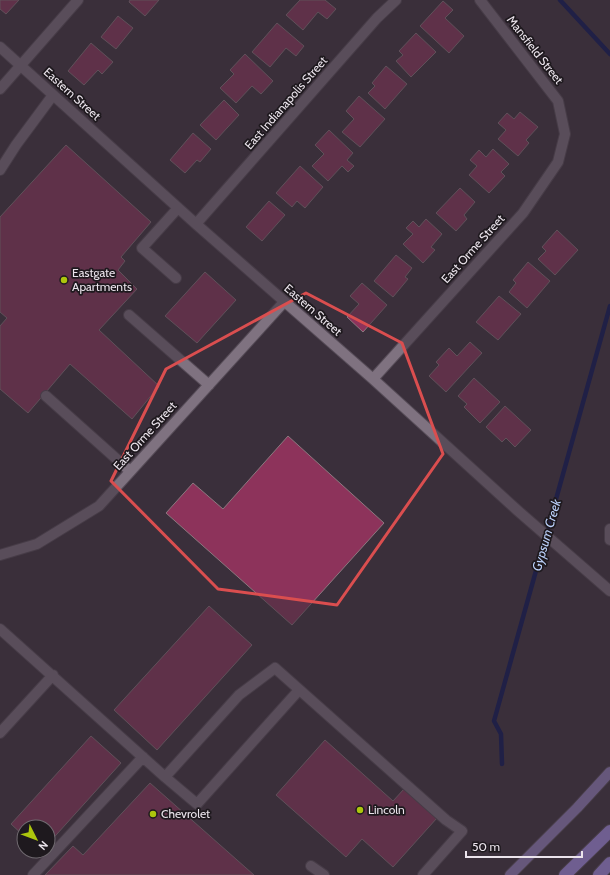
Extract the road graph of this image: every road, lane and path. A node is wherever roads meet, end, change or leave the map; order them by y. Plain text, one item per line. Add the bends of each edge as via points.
1 (78, 0) edge
2 (396, 0) edge
3 (480, 0) edge
4 (0, 47) edge
5 (20, 65) junction
6 (0, 89) edge
7 (53, 95) junction
8 (562, 120) joint
9 (0, 170) edge
10 (178, 208) junction
11 (196, 224) junction
12 (176, 278) dead end
13 (284, 302) junction
14 (129, 315) dead end
15 (373, 379) junction
16 (209, 385) junction
17 (46, 396) dead end
18 (130, 472) junction
19 (610, 529) edge
20 (610, 540) edge
21 (0, 555) edge
22 (610, 591) edge
23 (0, 629) edge
24 (52, 675) junction
25 (300, 690) junction
26 (0, 732) edge
27 (143, 757) junction
28 (610, 772) edge
29 (165, 777) junction
30 (610, 831) edge
31 (610, 863) edge
32 (311, 866) dead end
33 (33, 875) edge
34 (324, 875) edge
35 (424, 875) edge
36 (510, 875) edge
37 (565, 875) edge
38 (599, 875) edge

1 - 5 street
2 - 11 street, East Indianapolis Street via 377,18
3 - 8 street, Mansfield Street via 558,101
4 - 5 street, Eastern Street
5 - 6 street
5 - 7 street, Eastern Street
7 - 9 street
7 - 10 street, Eastern Street
8 - 15 street, East Orme Street via 565,134 558,162 523,213
10 - 11 street, Eastern Street
10 - 12 street via 142,248
11 - 13 street, Eastern Street
13 - 15 street, Eastern Street
13 - 16 street, East Orme Street
14 - 16 street
15 - 22 street, Eastern Street
16 - 18 street, East Orme Street
17 - 18 street
18 - 21 street, East Orme Street via 99,506 37,544
19 - 20 street
23 - 24 street
24 - 26 street
24 - 27 street
25 - 29 street via 275,668 239,695
25 - 29 street via 197,804
25 - 35 street via 462,831
27 - 29 street
27 - 33 street
28 - 36 main road
30 - 37 highway
31 - 38 highway
32 - 34 street

